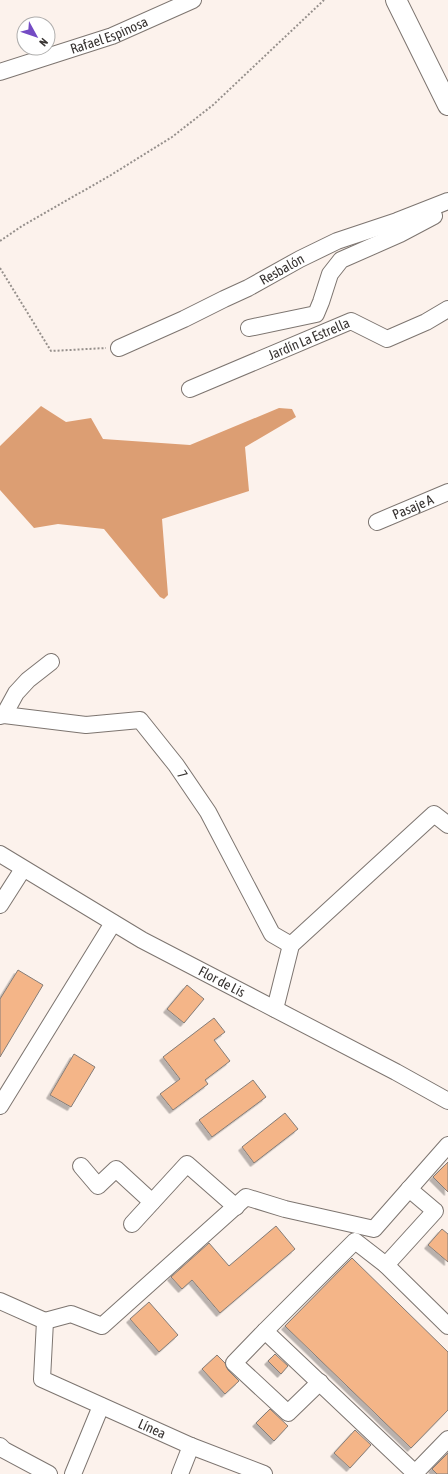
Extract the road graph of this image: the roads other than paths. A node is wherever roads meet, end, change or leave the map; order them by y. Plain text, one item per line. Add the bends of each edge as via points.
1 (194, 0) edge
2 (396, 0) edge
3 (0, 72) edge
4 (448, 105) edge
5 (448, 200) edge
6 (448, 208) edge
7 (448, 309) edge
8 (249, 328) dead end
9 (119, 348) road end
10 (190, 389) dead end
11 (448, 492) edge
12 (377, 522) dead end
13 (51, 662) dead end
14 (2, 715) edge
15 (448, 825) edge
16 (0, 854) edge
17 (24, 869) junction
18 (0, 905) edge
19 (113, 923) junction
20 (291, 945) junction
21 (275, 1009) junction
22 (1, 1101) edge
23 (448, 1101) edge
24 (448, 1145) edge
25 (80, 1166) dead end
26 (409, 1189) junction
27 (152, 1202) junction
28 (236, 1207) junction
29 (132, 1224) dead end
30 (386, 1264) junction
31 (0, 1300) edge
32 (45, 1321) junction
33 (448, 1326) edge
34 (265, 1331) junction
35 (320, 1382) junction
36 (101, 1406) junction
37 (448, 1439) edge
38 (0, 1446) edge
39 (191, 1446) junction
40 (49, 1474) edge
41 (73, 1474) edge
42 (180, 1474) edge
43 (264, 1474) edge

1 - 3 street, Rafael Espinosa via 112,36
2 - 4 main road
5 - 9 street, Resbalón via 397,221 337,241 248,288
6 - 8 street via 400,234 341,260 330,274 316,314
7 - 10 street, Jardín La Estrella via 387,339 351,321
11 - 12 street, Pasaje A
13 - 14 street via 28,680
14 - 20 street, 7 via 86,725 140,720 208,812 272,934
15 - 20 street via 434,814
16 - 17 street, Flor de Lis
17 - 18 street
17 - 19 street, Flor de Lis
19 - 21 street, Flor de Lis
19 - 22 street
20 - 21 street
21 - 23 street, Flor de Lis
24 - 26 street
25 - 27 street via 98,1186 116,1169
26 - 28 street via 374,1229 285,1209 246,1197
26 - 30 street via 435,1211
27 - 28 street via 187,1164
27 - 29 street
28 - 32 street via 102,1326 71,1314
30 - 33 street
30 - 34 street via 355,1241
31 - 32 street
32 - 36 street, Línea via 42,1379
34 - 35 street
34 - 35 street via 234,1363 288,1413
35 - 37 street via 415,1473
36 - 39 street, Línea
36 - 41 street
38 - 40 street
39 - 42 street
39 - 43 street, Línea

